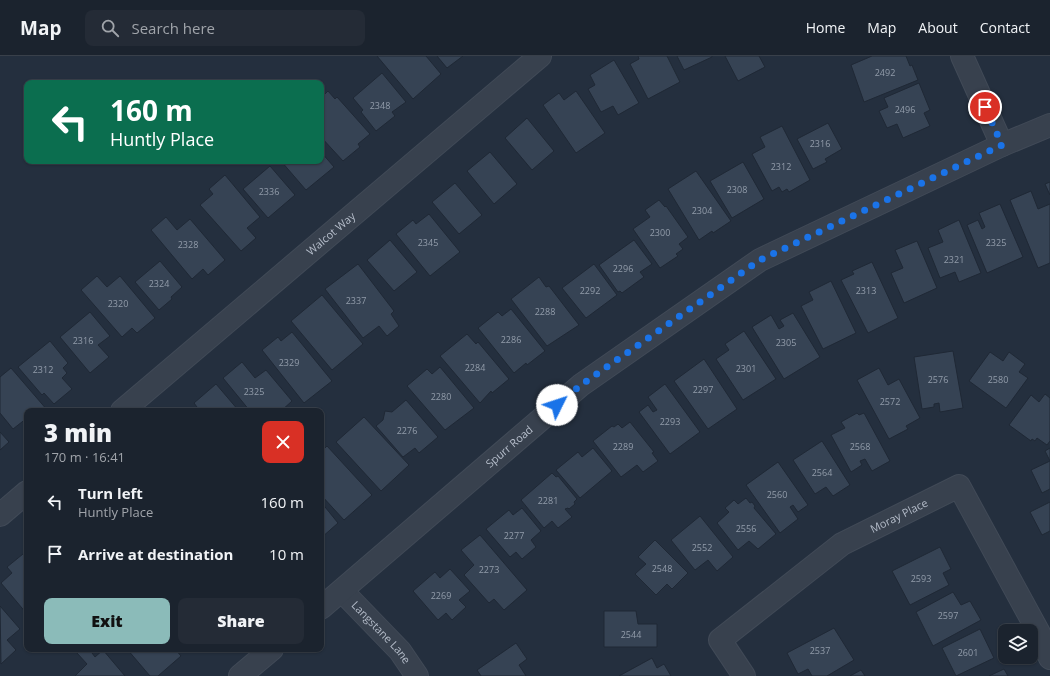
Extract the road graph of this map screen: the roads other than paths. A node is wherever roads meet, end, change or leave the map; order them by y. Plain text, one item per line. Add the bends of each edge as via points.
1 (540, 56) edge
2 (962, 56) edge
3 (1050, 125) edge
4 (1002, 145) junction
5 (126, 408) edge
6 (24, 495) edge
7 (0, 515) edge
8 (342, 591) junction
9 (324, 606) edge
10 (268, 652) edge
11 (1050, 658) edge
12 (240, 676) edge
13 (417, 676) edge
14 (744, 676) edge

1 - 5 street, Walcot Way
2 - 4 street
3 - 4 street, Spurr Road
4 - 8 street, Spurr Road via 760,260 581,385
6 - 7 street
8 - 9 street, Spurr Road
8 - 13 street, Langstane Lane via 400,652
10 - 12 street
11 - 14 street, Moray Place via 959,486 842,544 720,640

